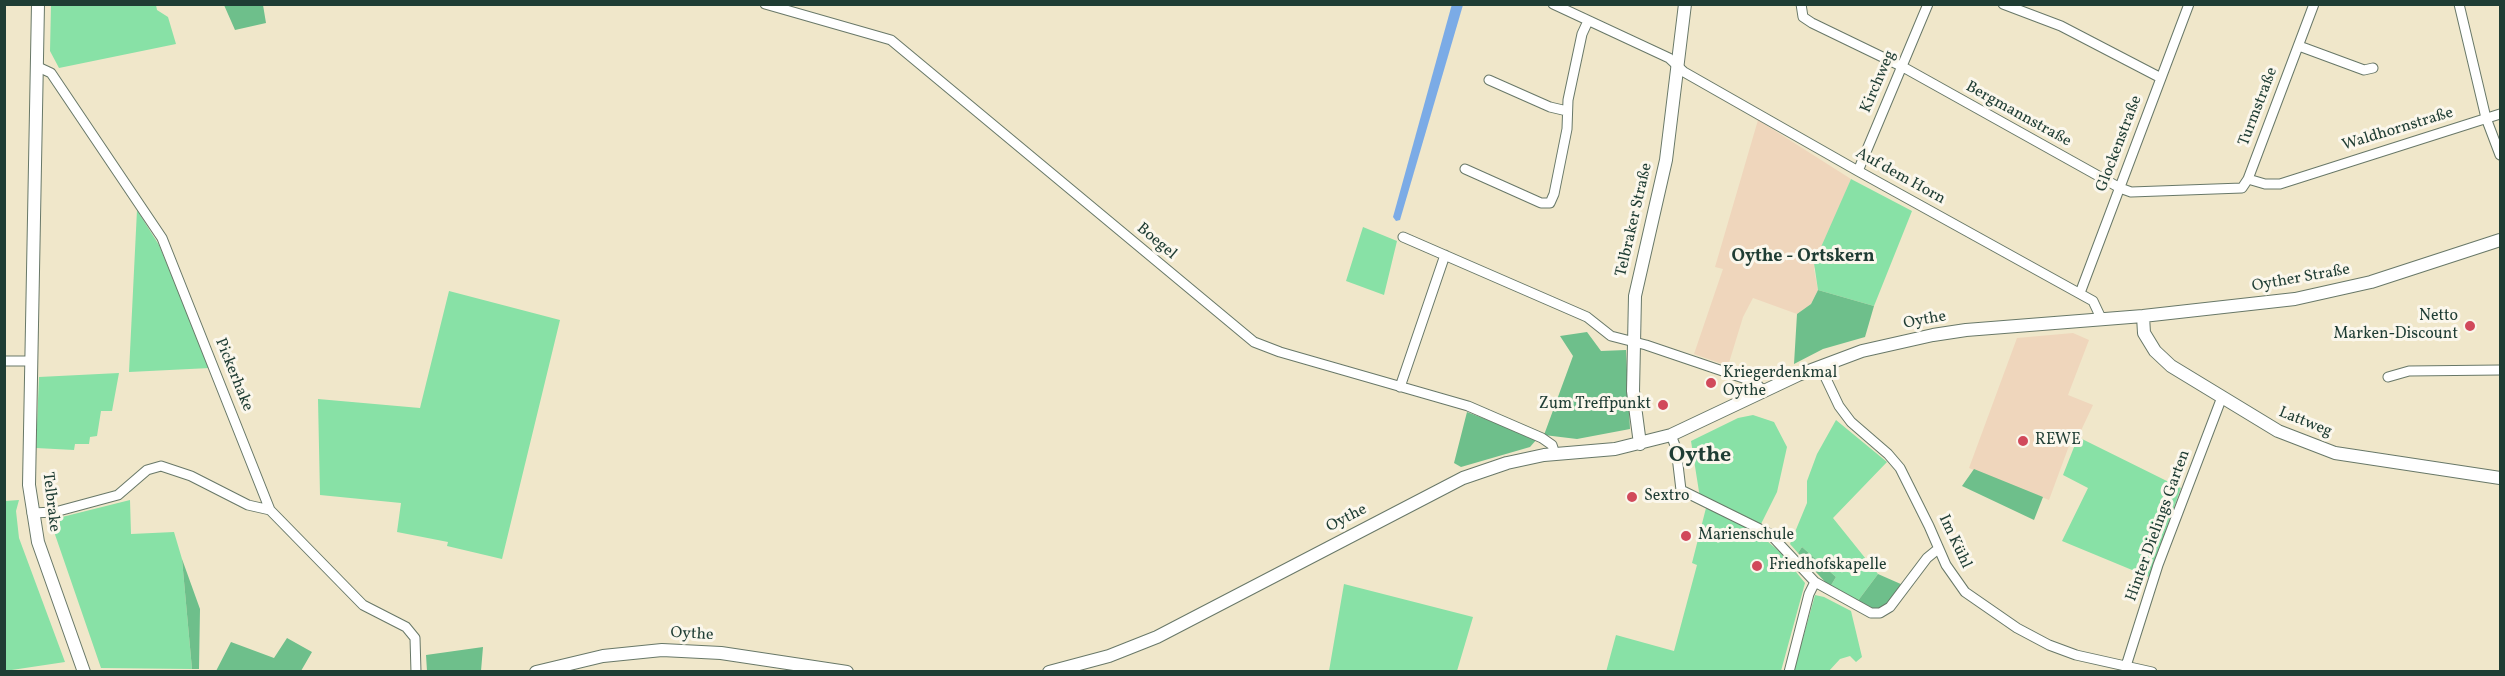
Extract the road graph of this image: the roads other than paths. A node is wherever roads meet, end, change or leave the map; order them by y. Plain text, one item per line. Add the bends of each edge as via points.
1 (38, 4) edge
2 (765, 4) edge
3 (1553, 4) edge
4 (1685, 4) edge
5 (1801, 4) edge
6 (1928, 4) edge
7 (2003, 4) edge
8 (2189, 4) edge
9 (2314, 4) edge
10 (2459, 4) edge
11 (1588, 21) junction
12 (2299, 46) junction
13 (1679, 65) junction
14 (36, 66) junction
15 (1903, 67) junction
16 (2373, 68) dead end
17 (2161, 78) junction
18 (1489, 80) dead end
19 (1567, 111) junction
20 (2500, 114) edge
21 (2486, 118) junction
22 (2500, 155) edge
23 (1465, 169) dead end
24 (1858, 171) junction
25 (2248, 179) junction
26 (2120, 188) junction
27 (1403, 237) dead end
28 (2500, 240) edge
29 (1445, 255) junction
30 (2080, 293) junction
31 (2143, 316) junction
32 (2101, 318) junction
33 (1633, 341) junction
34 (4, 361) edge
35 (31, 361) junction
36 (1820, 366) junction
37 (2500, 370) edge
38 (2388, 377) dead end
39 (1400, 387) junction
40 (1764, 392) junction
41 (2222, 397) junction
42 (1671, 435) junction
43 (1640, 444) junction
44 (1555, 454) junction
45 (2500, 478) edge
46 (270, 510) junction
47 (32, 513) junction
48 (1938, 549) junction
49 (1815, 582) junction
50 (2131, 668) edge
51 (84, 672) edge
52 (416, 672) edge
53 (536, 672) edge
54 (847, 672) edge
55 (1049, 672) edge
56 (1789, 672) edge
57 (2152, 672) edge

1 - 14 main road, Telbrake
2 - 39 street, Boegel via 891,40 1254,342
3 - 11 street, Auf dem Horn
4 - 13 main road, Telbraker Straße
5 - 15 street, Bergmannstraße via 1803,17 1812,23
6 - 15 street, Kirchweg
7 - 17 street via 2061,26
8 - 17 street, Glockenstraße
9 - 12 street, Turmstraße
10 - 21 street
11 - 13 street, Auf dem Horn
11 - 19 street
12 - 16 street via 2364,70
12 - 25 street, Turmstraße
13 - 24 street, Auf dem Horn via 1684,72
13 - 33 main road, Telbraker Straße via 1666,160 1635,296
14 - 35 main road, Telbrake
14 - 46 street, Pickerhake via 51,74 162,238
15 - 24 street, Kirchweg
15 - 26 street, Bergmannstraße
17 - 26 street, Glockenstraße
18 - 19 street
19 - 23 street via 1567,129 1550,203 1541,203
20 - 21 street, Waldhornstraße
21 - 22 street
21 - 25 street, Waldhornstraße via 2280,184
24 - 30 street, Auf dem Horn
25 - 26 street via 2242,188 2233,190 2131,192
26 - 30 street, Glockenstraße
27 - 29 street
28 - 31 main road, Oyther Straße via 2341,289 2248,305
29 - 33 street via 1579,313 1611,336
29 - 39 street
30 - 32 street, Auf dem Horn via 2093,301
31 - 32 main road, Oyther Straße
31 - 41 main road, Lattweg via 2144,333 2155,351 2171,366
32 - 36 main road, Oythe via 1933,335 1862,351
33 - 40 street via 1755,382
33 - 43 main road, Telbraker Straße
34 - 35 street
35 - 47 main road, Telbrake
36 - 40 main road, Oythe
36 - 48 street, Im Kühl via 1851,422 1900,468
37 - 38 street via 2409,371
39 - 44 street, Boegel via 1468,406 1542,438
40 - 42 main road, Oythe
41 - 45 main road, Lattweg via 2278,431 2335,453
41 - 50 street, Hinter Dielings Garten via 2158,565
42 - 43 main road, Oythe
42 - 49 street via 1682,490 1770,534
43 - 44 main road, Oythe
44 - 55 main road, Oythe via 1507,463 1462,478 1157,637 1109,656
46 - 47 street via 249,505 191,476 161,466 147,470 118,495 55,512
46 - 52 street, Pickerhake via 363,605 406,627 415,638
47 - 51 main road, Telbrake via 38,542
48 - 49 street via 1890,608 1880,614 1871,613
48 - 50 street, Im Kühl via 1965,592 2017,628 2076,655
49 - 56 street
50 - 57 street, Im Kühl
53 - 54 main road, Oythe via 603,657 662,650 742,655

